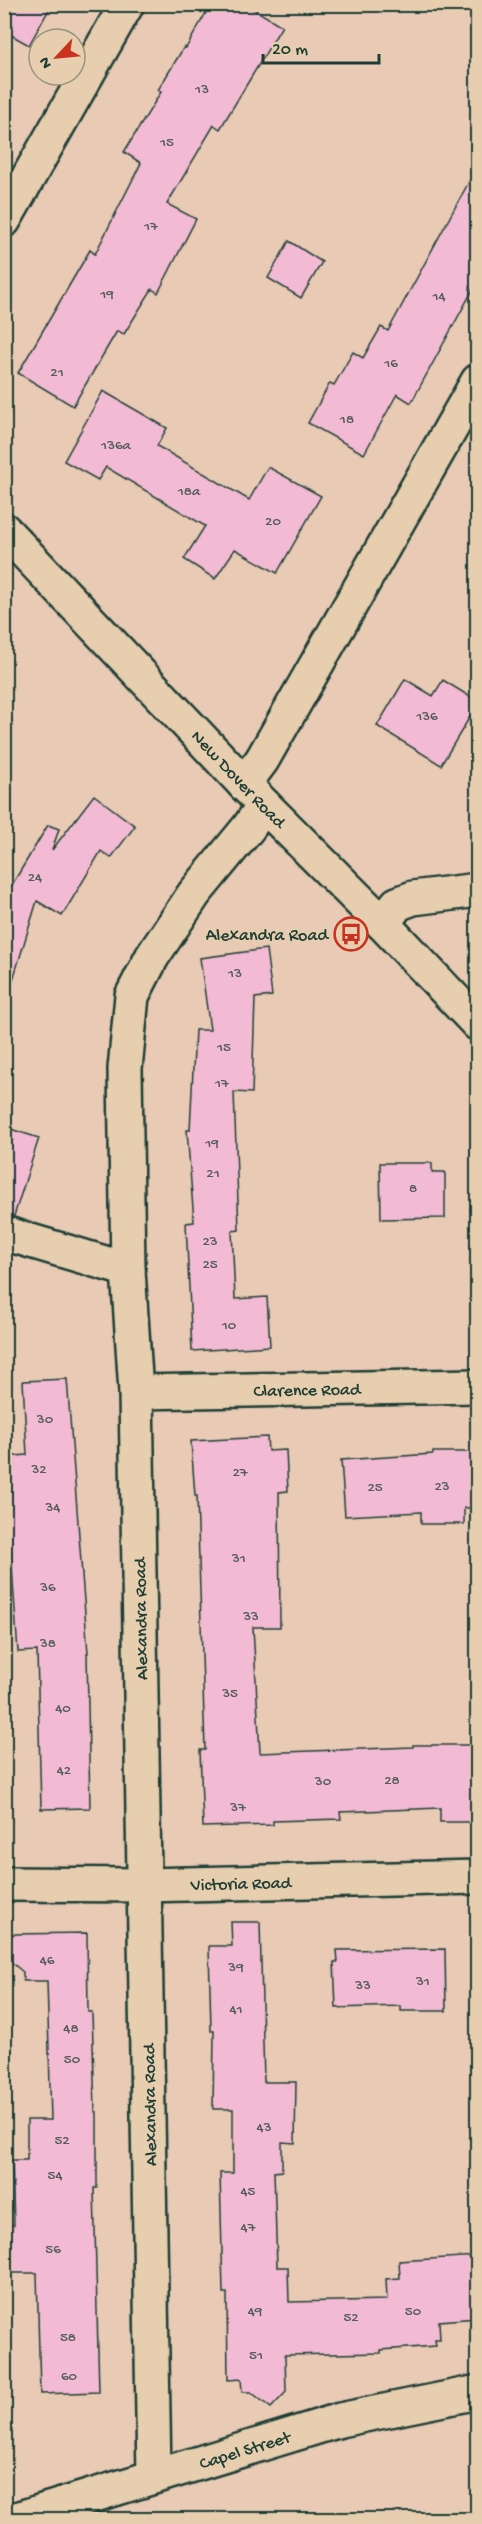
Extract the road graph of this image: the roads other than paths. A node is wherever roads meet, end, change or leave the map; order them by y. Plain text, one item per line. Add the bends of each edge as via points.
1 (127, 4) edge
2 (4, 220) edge
3 (477, 381) edge
4 (4, 530) edge
5 (254, 794) junction
6 (477, 890) edge
7 (383, 924) junction
8 (477, 1024) edge
9 (4, 1233) edge
10 (128, 1270) junction
11 (477, 1386) edge
12 (136, 1392) junction
13 (477, 1877) edge
14 (4, 1884) edge
15 (144, 1885) junction
16 (477, 2392) edge
17 (154, 2476) junction
18 (13, 2520) edge

1 - 2 street
3 - 5 street, Alexandra Road via 262,760
4 - 5 street, New Dover Road
5 - 7 street, New Dover Road
5 - 10 street, Alexandra Road via 249,827 194,894 152,957 132,996 125,1069
6 - 7 street via 413,898 397,904
7 - 8 street, New Dover Road
9 - 10 street
10 - 12 street, Alexandra Road
11 - 12 street, Clarence Road
12 - 15 street, Alexandra Road
13 - 15 street, Victoria Road
14 - 15 street, Victoria Road
15 - 17 street, Alexandra Road
16 - 17 street, Capel Street via 340,2420
17 - 18 street, Capel Street

